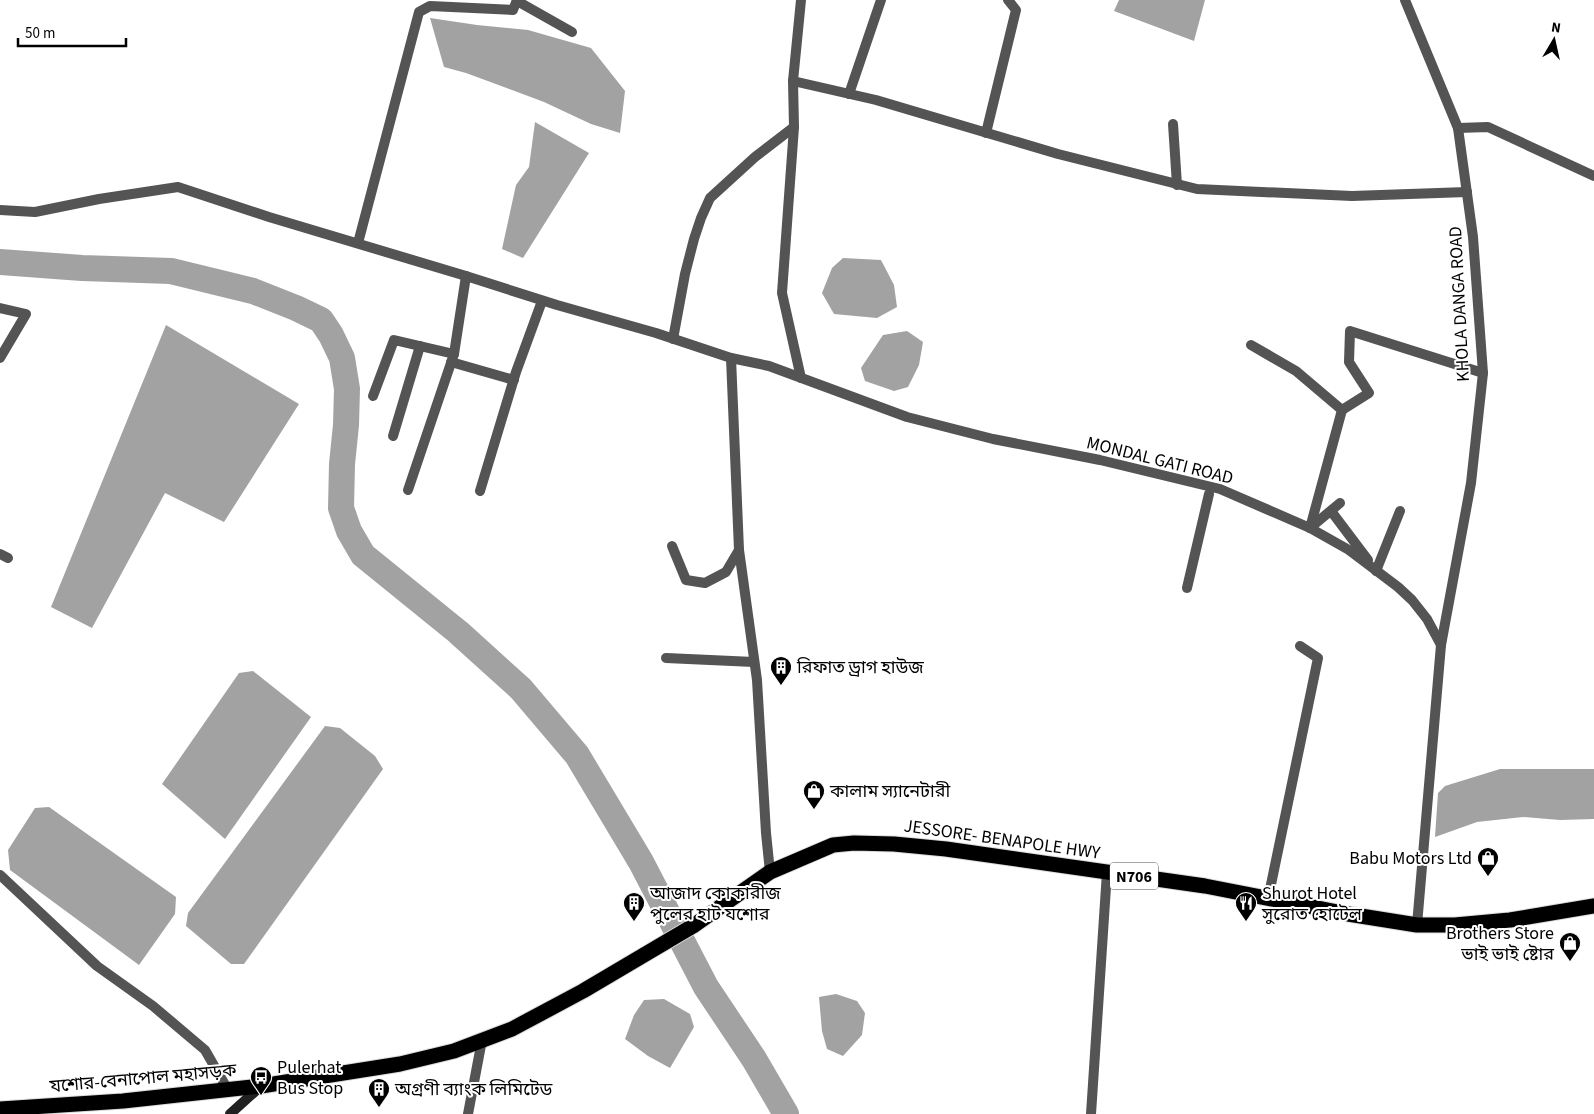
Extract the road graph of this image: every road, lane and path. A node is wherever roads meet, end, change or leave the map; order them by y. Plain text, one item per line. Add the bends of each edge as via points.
1 (517, 0) edge
2 (801, 0) edge
3 (881, 0) edge
4 (1008, 0) edge
5 (1405, 0) edge
6 (572, 32) dead end
7 (793, 81) junction
8 (849, 94) junction
9 (1172, 124) dead end
10 (794, 127) junction
11 (1458, 128) junction
12 (986, 133) junction
13 (1594, 176) edge
14 (1177, 184) junction
15 (1467, 192) junction
16 (0, 210) edge
17 (358, 243) junction
18 (466, 276) junction
19 (542, 301) junction
20 (0, 308) edge
21 (673, 338) junction
22 (1251, 345) dead end
23 (420, 346) junction
24 (0, 358) edge
25 (453, 358) junction
26 (731, 358) junction
27 (1483, 373) junction
28 (801, 378) junction
29 (514, 380) junction
30 (373, 396) dead end
31 (1342, 410) junction
32 (392, 436) dead end
33 (408, 490) dead end
34 (480, 491) dead end
35 (1209, 494) dead end
36 (1340, 503) dead end
37 (1331, 511) junction
38 (1400, 512) dead end
39 (1310, 528) junction
40 (672, 546) dead end
41 (739, 550) junction
42 (1376, 571) junction
43 (1187, 588) dead end
44 (1441, 645) junction
45 (1300, 646) dead end
46 (666, 658) dead end
47 (754, 662) junction
48 (770, 872) junction
49 (1107, 872) junction
50 (0, 876) edge
51 (1268, 899) junction
52 (1594, 906) edge
53 (1417, 925) junction
54 (652, 951) joint
55 (482, 1040) junction
56 (261, 1086) junction
57 (228, 1090) junction
58 (0, 1109) edge
59 (230, 1114) edge
60 (468, 1114) edge
61 (1091, 1114) edge

1 - 6 street
1 - 17 street via 513,10 430,6 419,12
2 - 7 street
3 - 8 street
4 - 12 street via 1016,10
5 - 11 street, KHOLA DANGA ROAD
7 - 8 street
7 - 10 street
8 - 12 street
9 - 14 street
10 - 21 street via 710,198 694,239
10 - 28 street via 782,293
11 - 13 street via 1488,127
11 - 15 street, KHOLA DANGA ROAD
12 - 14 street
14 - 15 street via 1196,189 1352,196
15 - 27 street, KHOLA DANGA ROAD via 1474,237
16 - 17 street, MONDAL GATI ROAD via 35,212 178,187
17 - 18 street, MONDAL GATI ROAD
18 - 19 street, MONDAL GATI ROAD
18 - 25 street
19 - 21 street, MONDAL GATI ROAD
19 - 29 street
20 - 24 street via 26,314
21 - 26 street, MONDAL GATI ROAD
22 - 31 street via 1296,371
23 - 25 street
23 - 30 street via 394,340
23 - 32 street
25 - 29 street
25 - 33 street
26 - 28 street, MONDAL GATI ROAD via 769,366
26 - 41 street
27 - 31 street via 1350,331 1349,362 1369,393
27 - 44 street, KHOLA DANGA ROAD via 1471,483
28 - 39 street, MONDAL GATI ROAD via 907,417 1220,489
29 - 34 street
31 - 39 street
35 - 43 street
36 - 37 street
37 - 39 street
37 - 42 street
38 - 42 street
39 - 42 street, MONDAL GATI ROAD via 1349,550
40 - 41 street via 686,580 705,583 726,572
41 - 47 street
42 - 44 street, MONDAL GATI ROAD via 1412,600
44 - 53 street
45 - 51 street via 1318,658
46 - 47 street
47 - 48 street
48 - 49 highway, JESSORE- BENAPOLE HWY / N706 via 833,845 854,843 946,849
48 - 54 highway, JESSORE- BENAPOLE HWY / N706
49 - 51 highway, JESSORE- BENAPOLE HWY / N706
49 - 61 street
50 - 57 street via 96,966 153,1006 205,1050
51 - 53 highway, JESSORE- BENAPOLE HWY / N706
52 - 53 highway, JESSORE- BENAPOLE HWY / N706 via 1510,920
54 - 55 highway, যশোর-বেনাপোল মহাসড়ক / N706 via 520,1025
55 - 56 highway, যশোর-বেনাপোল মহাসড়ক / N706 via 454,1051 400,1064
55 - 60 street
56 - 57 highway, যশোর-বেনাপোল মহাসড়ক / N706
56 - 59 main road
57 - 58 highway, যশোর-বেনাপোল মহাসড়ক / N706

